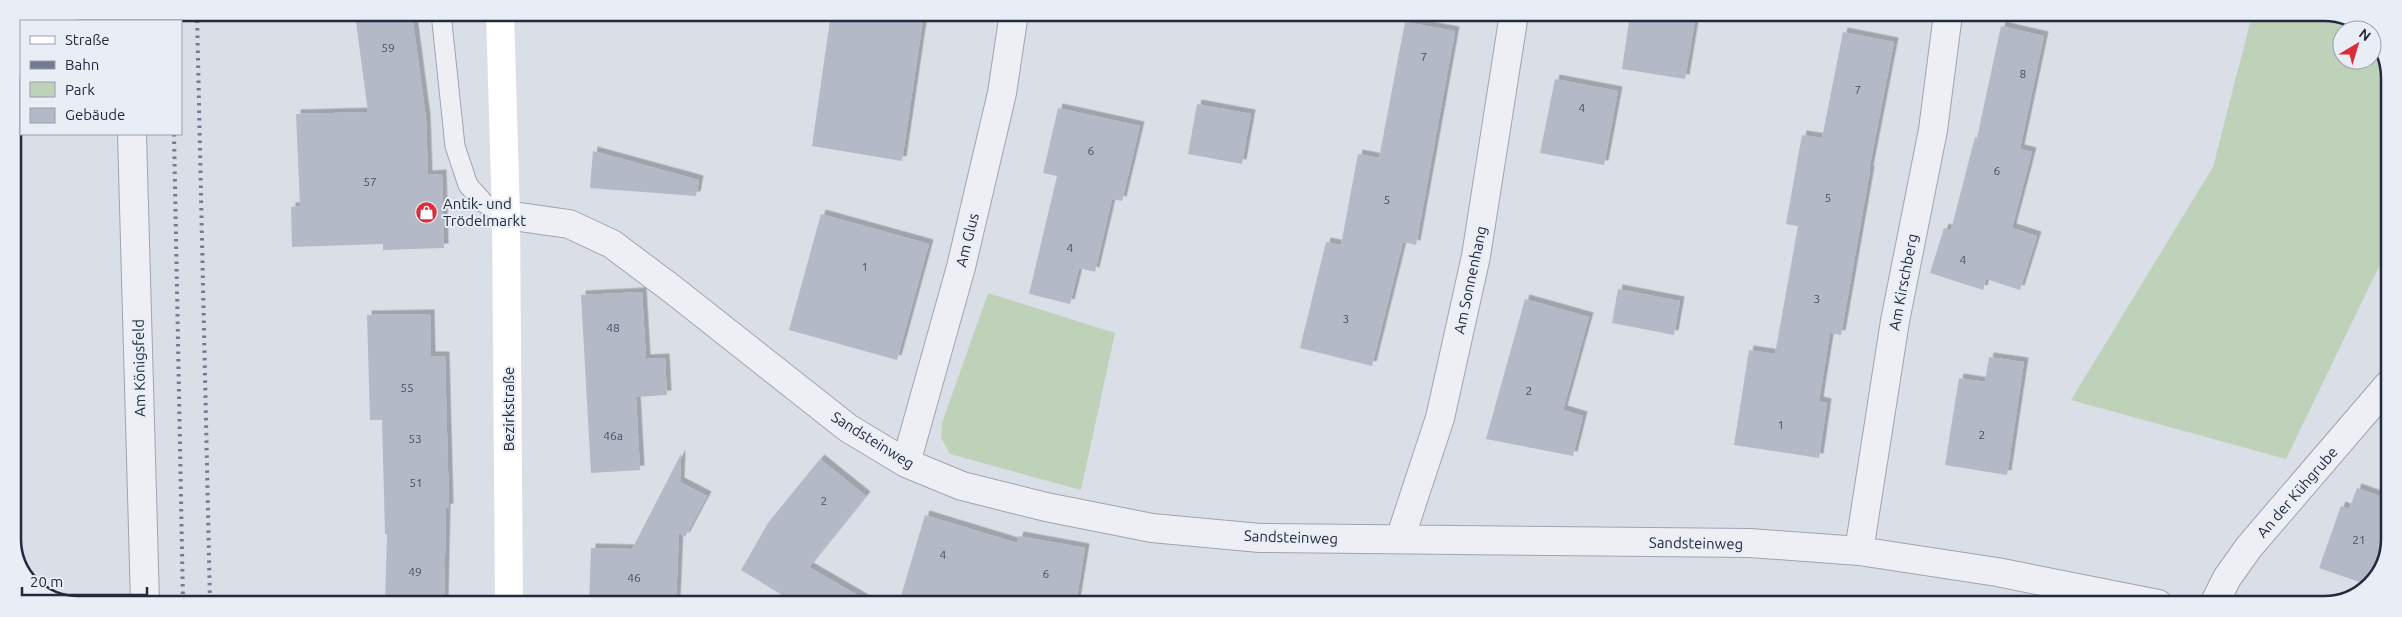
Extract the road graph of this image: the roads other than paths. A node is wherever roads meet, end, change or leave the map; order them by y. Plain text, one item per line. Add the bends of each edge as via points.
1 (441, 21) edge
2 (500, 21) edge
3 (1013, 21) edge
4 (1513, 21) edge
5 (1947, 21) edge
6 (132, 135) edge
7 (506, 215) junction
8 (2381, 393) edge
9 (906, 463) junction
10 (1400, 539) junction
11 (1859, 551) junction
12 (145, 596) edge
13 (509, 596) edge
14 (2118, 596) edge
15 (2218, 596) edge

1 - 7 lane via 455,146 468,185 484,203
2 - 7 street, Bezirkstraße
3 - 9 street, Am Glus via 1002,93 961,267
4 - 10 street, Am Sonnenhang via 1474,266 1440,418
5 - 11 street, Am Kirschberg via 1933,130 1895,322
6 - 12 street, Am Königsfeld
7 - 9 street, Sandsteinweg via 569,224 612,244 848,428
7 - 13 street, Bezirkstraße
8 - 15 street, An der Kühgrube via 2249,547
9 - 10 street, Sandsteinweg via 962,486 1152,528 1260,538
10 - 11 street, Sandsteinweg via 1750,544
11 - 14 street, Sandsteinweg via 1997,572

